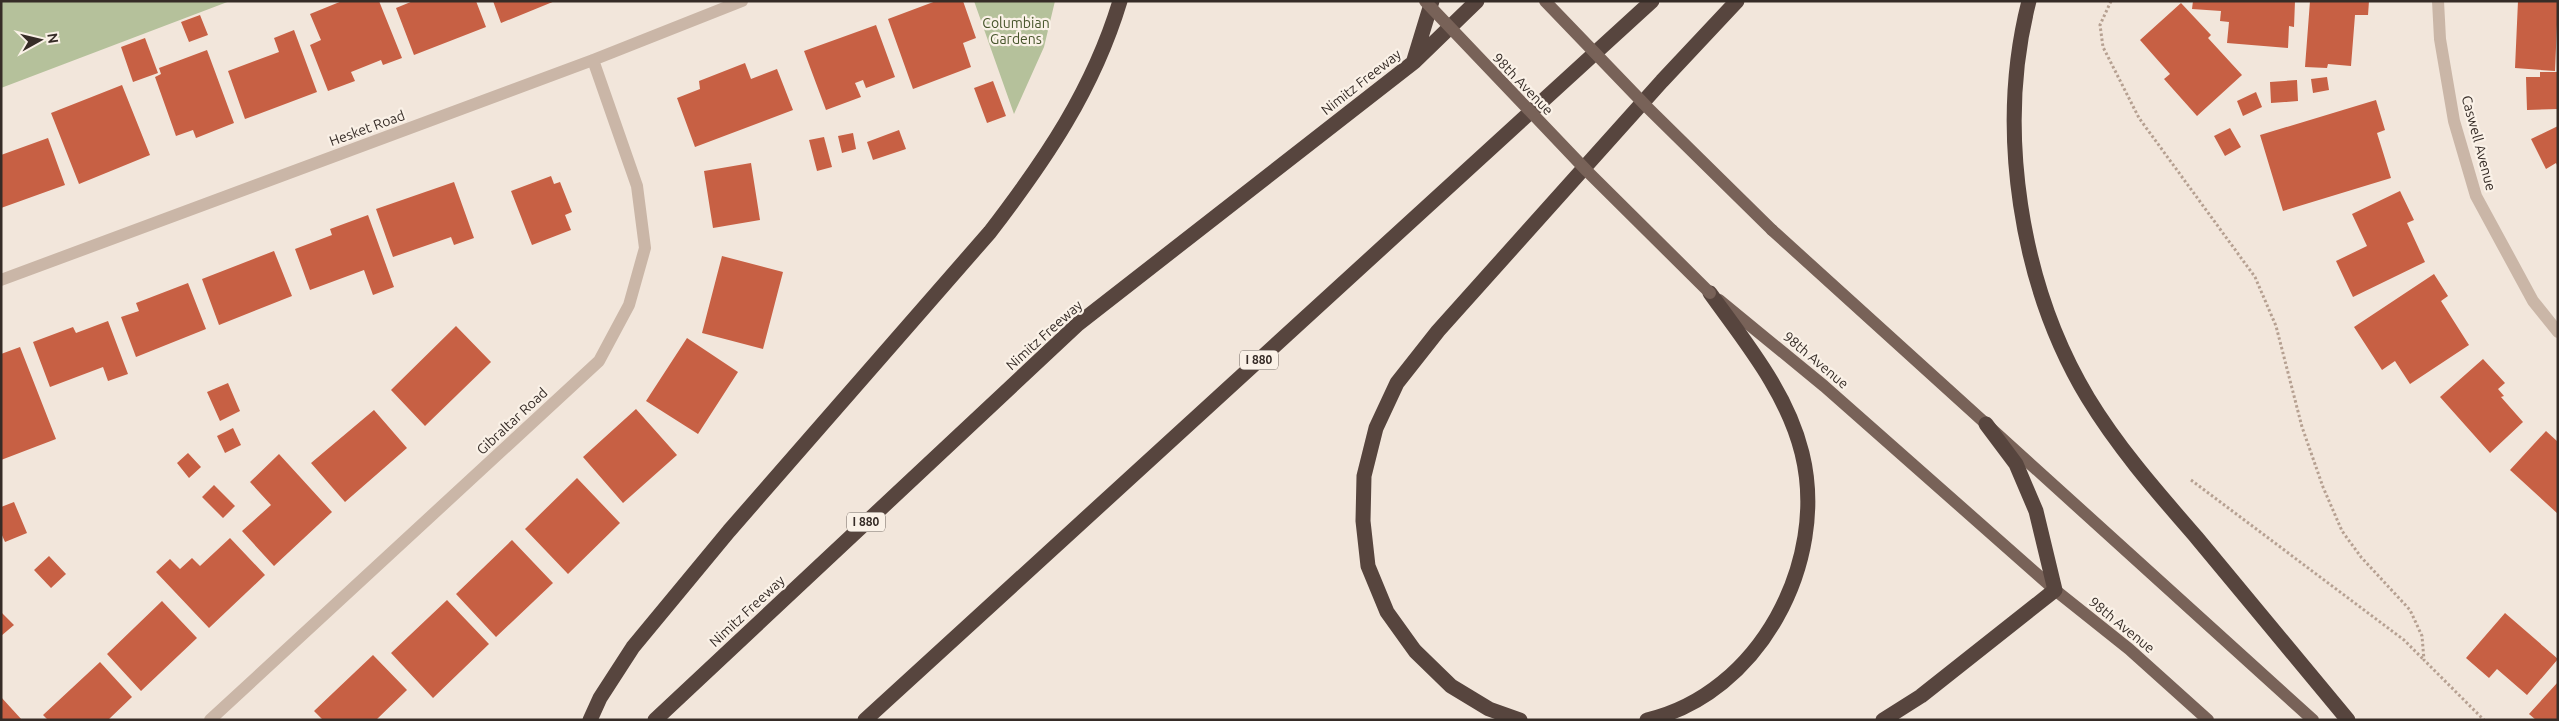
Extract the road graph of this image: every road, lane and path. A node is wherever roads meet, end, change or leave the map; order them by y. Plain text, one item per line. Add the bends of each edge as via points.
1 (742, 1) edge
2 (1120, 1) edge
3 (1425, 1) edge
4 (1432, 1) edge
5 (1477, 1) edge
6 (1545, 1) edge
7 (1652, 1) edge
8 (1737, 1) edge
9 (2029, 1) edge
10 (2111, 1) edge
11 (2438, 1) edge
12 (593, 60) junction
13 (1414, 62) junction
14 (1, 280) edge
15 (1710, 292) junction
16 (2558, 332) edge
17 (1986, 424) junction
18 (2191, 480) dead end
19 (2055, 590) junction
20 (2424, 660) junction
21 (210, 720) edge
22 (590, 720) edge
23 (655, 720) edge
24 (865, 720) edge
25 (1520, 720) edge
26 (1647, 720) edge
27 (1883, 720) edge
28 (2208, 720) edge
29 (2313, 720) edge
30 (2348, 720) edge
31 (2484, 720) edge

1 - 12 street, Hesket Road
2 - 22 highway via 1088,85 1027,185 633,647 600,698
3 - 15 main road, 98th Avenue, bridge via 1587,171
4 - 13 highway
5 - 13 highway, Nimitz Freeway / I 880
6 - 17 main road, bridge via 1772,230
7 - 24 highway, I 880
8 - 25 highway via 1438,331 1396,382 1376,428 1364,476 1362,521 1368,566 1387,612 1415,652 1451,686 1489,709
9 - 30 highway via 2018,63 2015,113 2022,214 2046,308 2066,354 2087,396 2127,456
10 - 20 path via 2100,25 2102,46 2139,118 2255,277 2276,326 2302,427 2342,531 2361,557 2410,610 2422,636
11 - 16 street, Caswell Avenue via 2440,38 2454,121 2476,196 2533,300
12 - 14 street, Hesket Road
12 - 21 street, Gibraltar Road via 637,186 645,248 629,305 599,361
13 - 23 highway, Nimitz Freeway / I 880 via 1078,324
15 - 19 main road, 98th Avenue via 1824,386
15 - 26 highway via 1764,369 1786,410 1802,453 1808,502 1803,550 1787,598 1764,639 1733,675 1698,700
17 - 19 highway via 2016,464 2036,511
17 - 29 main road
18 - 20 path via 2404,640
19 - 27 highway via 1921,696
19 - 28 main road, 98th Avenue via 2129,649
20 - 31 path

